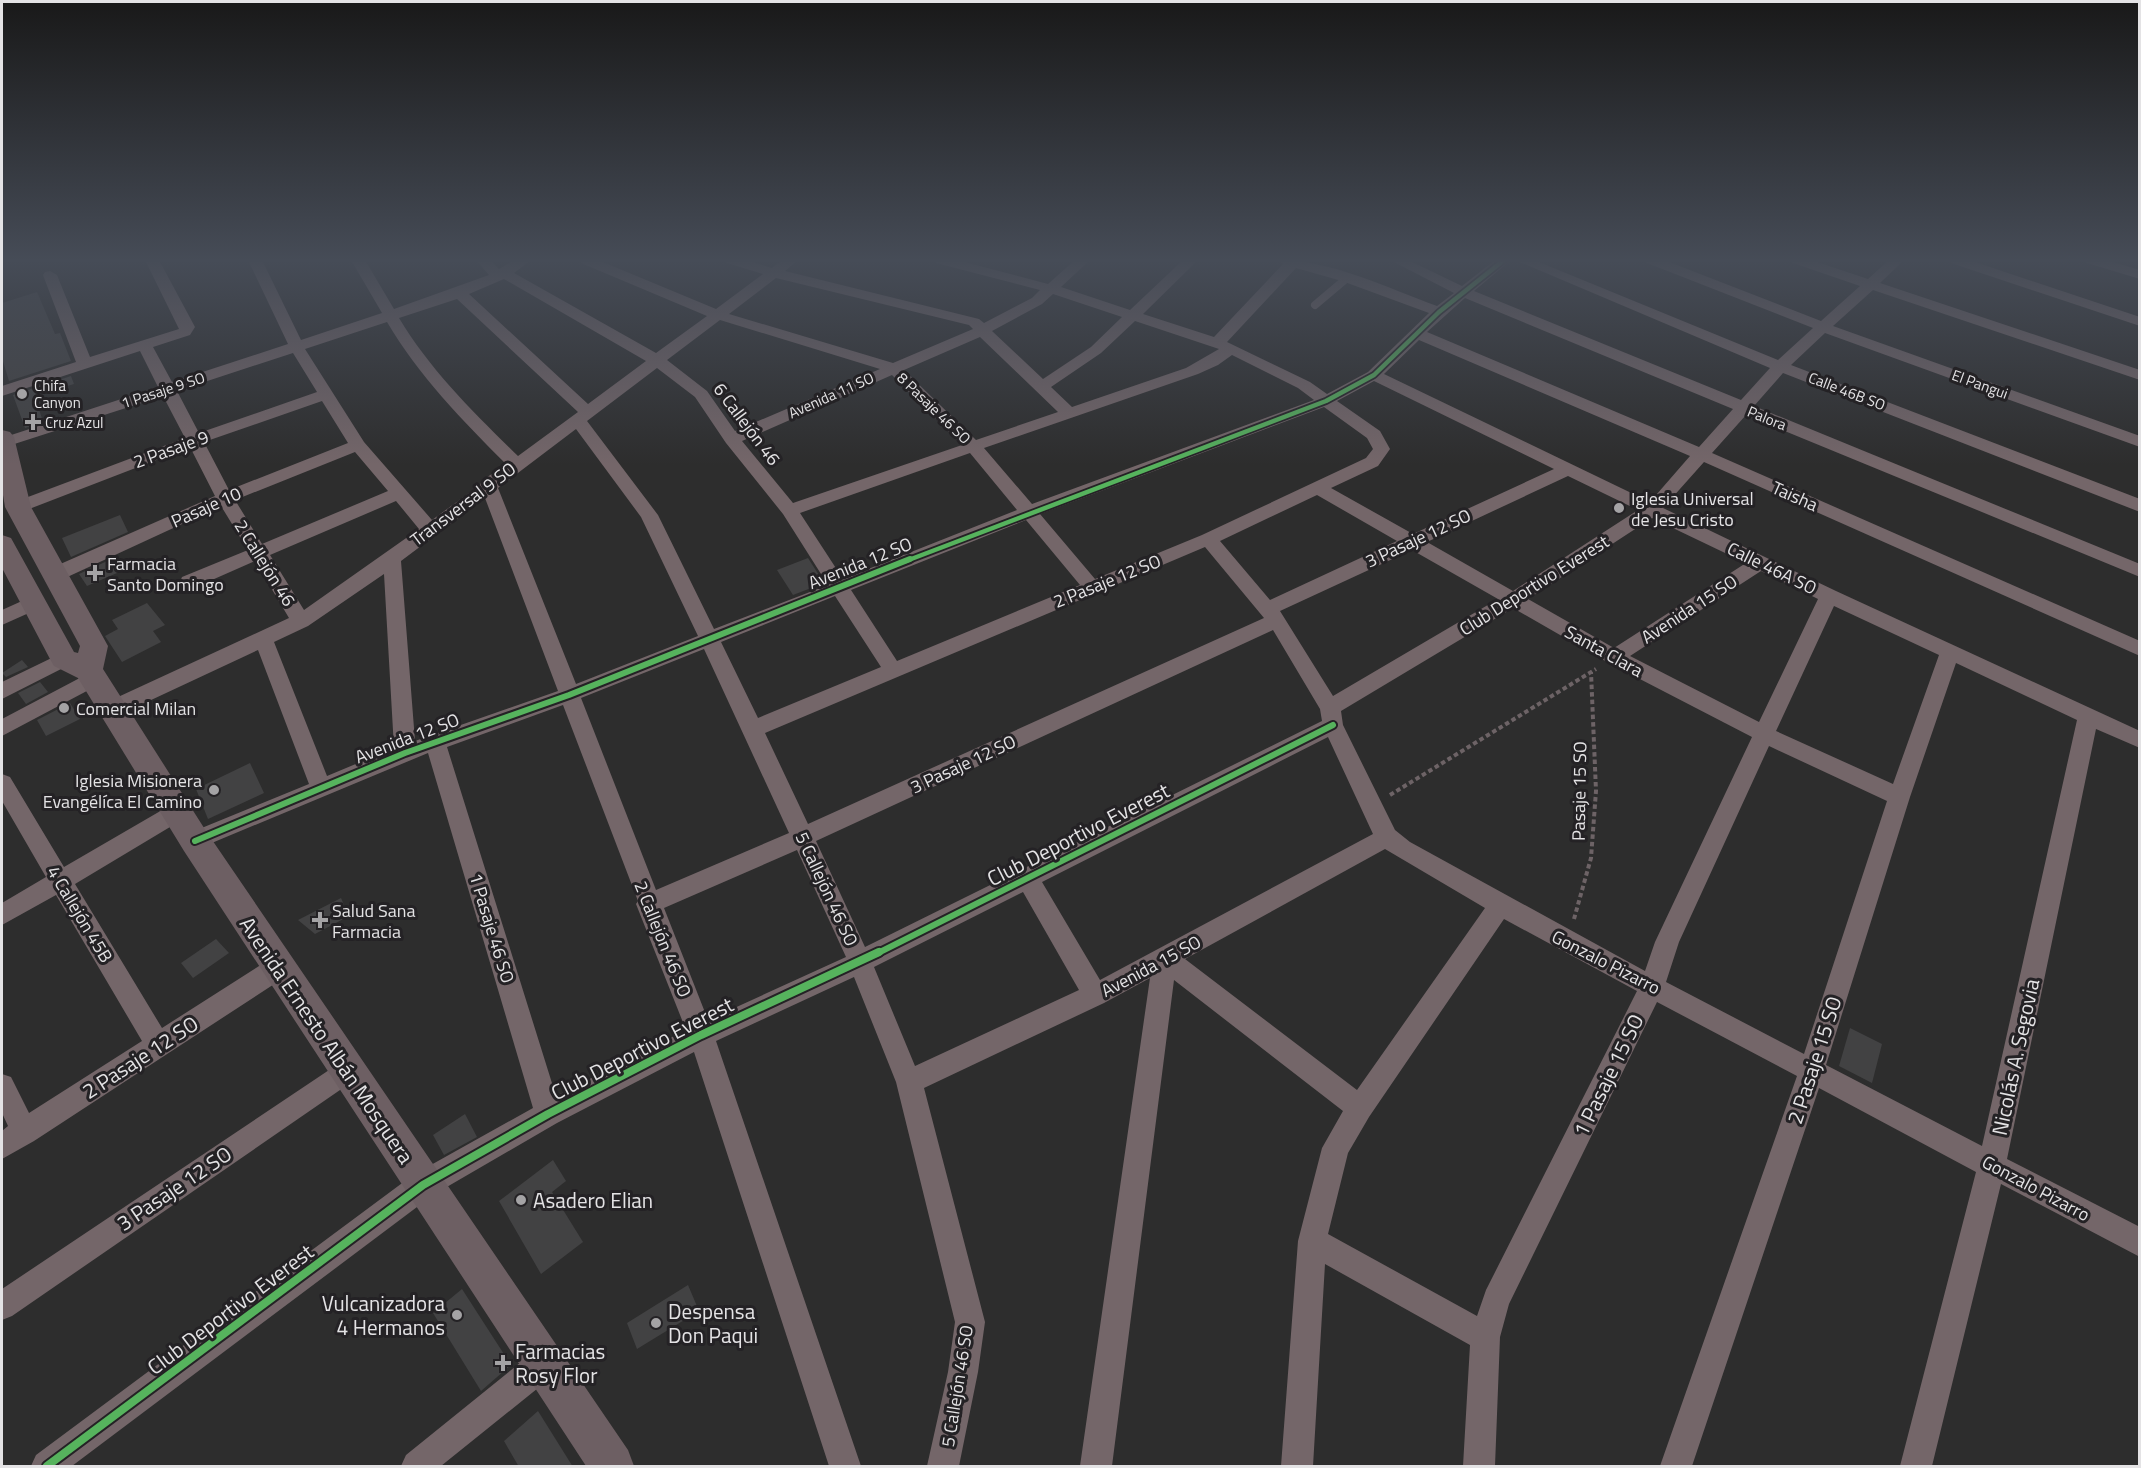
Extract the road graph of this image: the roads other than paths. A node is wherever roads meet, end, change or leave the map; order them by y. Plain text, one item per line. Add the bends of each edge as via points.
1 (1825, 328) edge
2 (71, 329) edge
3 (186, 329) edge
4 (288, 329) edge
5 (351, 329) edge
6 (400, 329) edge
7 (495, 329) edge
8 (598, 329) edge
9 (700, 329) edge
10 (763, 329) edge
11 (988, 329) edge
12 (1117, 329) edge
13 (1175, 329) edge
14 (1237, 329) edge
15 (1421, 329) edge
16 (1550, 329) edge
17 (1689, 329) edge
18 (1826, 329) edge
19 (2001, 329) edge
20 (985, 330) junction
21 (1416, 333) junction
22 (1224, 345) junction
23 (145, 346) junction
24 (296, 346) junction
25 (657, 361) junction
26 (85, 364) junction
27 (1780, 366) junction
28 (893, 368) junction
29 (1374, 375) junction
30 (2139, 375) edge
31 (1043, 386) junction
32 (167, 389) junction
33 (2, 391) edge
34 (326, 394) junction
35 (1326, 401) junction
36 (1743, 409) junction
37 (1071, 415) junction
38 (584, 417) junction
39 (732, 439) junction
40 (2, 440) edge
41 (194, 440) junction
42 (2139, 442) edge
43 (358, 445) junction
44 (973, 446) junction
45 (1700, 454) junction
46 (516, 464) junction
47 (1570, 469) junction
48 (488, 484) junction
49 (1318, 488) junction
50 (397, 494) junction
51 (225, 498) junction
52 (2139, 506) edge
53 (18, 507) junction
54 (1653, 509) junction
55 (789, 510) junction
56 (1029, 512) junction
57 (429, 529) junction
58 (1208, 540) junction
59 (1410, 542) junction
60 (3, 548) edge
61 (259, 552) junction
62 (392, 559) junction
63 (1760, 563) junction
64 (2139, 571) edge
65 (56, 574) junction
66 (189, 582) dead end
67 (841, 586) junction
68 (1092, 587) junction
69 (1829, 596) junction
70 (1512, 600) junction
71 (33, 603) junction
72 (1272, 615) junction
73 (2, 618) edge
74 (301, 621) junction
75 (263, 638) junction
76 (708, 639) junction
77 (2139, 649) edge
78 (1950, 652) junction
79 (1614, 657) junction
80 (81, 669) junction
81 (893, 670) junction
82 (2, 691) edge
83 (569, 695) junction
84 (112, 709) junction
85 (2088, 716) junction
86 (1331, 717) junction
87 (2, 728) edge
88 (753, 729) junction
89 (1764, 734) junction
90 (2139, 740) edge
91 (435, 742) junction
92 (405, 753) junction
93 (2, 783) edge
94 (321, 788) junction
95 (1899, 796) junction
96 (177, 812) junction
97 (803, 837) junction
98 (1388, 837) junction
99 (195, 841) junction
100 (1027, 878) junction
101 (61, 881) junction
102 (648, 904) junction
103 (1500, 905) junction
104 (2, 915) edge
105 (1165, 958) junction
106 (860, 962) junction
107 (279, 967) junction
108 (1652, 986) junction
109 (1095, 995) junction
110 (701, 1035) junction
111 (158, 1045) junction
112 (347, 1070) junction
113 (1812, 1070) junction
114 (909, 1082) junction
115 (2, 1086) edge
116 (1360, 1108) junction
117 (548, 1114) junction
118 (25, 1132) junction
119 (2, 1146) edge
120 (1992, 1164) junction
121 (423, 1185) junction
122 (1312, 1241) junction
123 (2139, 1243) edge
124 (2, 1306) edge
125 (1485, 1337) junction
126 (542, 1365) junction
127 (47, 1467) edge
128 (417, 1467) edge
129 (612, 1467) edge
130 (845, 1467) edge
131 (943, 1467) edge
132 (1096, 1467) edge
133 (1297, 1467) edge
134 (1479, 1467) edge
135 (1676, 1467) edge
136 (1917, 1467) edge

1 - 27 street, Club Deportivo Everest
2 - 26 street
3 - 23 street via 178,336
4 - 24 street
5 - 24 street, 1 Pasaje 9 SO
6 - 46 street via 406,342 466,414
7 - 38 street, 5 Callejón 46 SO
8 - 25 street, 6 Callejón 46
9 - 25 street, Transversal 9 SO
10 - 28 street, 8 Pasaje 46 SO
11 - 20 street, Avenida 11 SO
12 - 31 street via 1096,350
13 - 22 street
14 - 22 street
15 - 21 street, Avenida 12 SO
16 - 36 street, Palora
17 - 27 street, Calle 46B SO
18 - 42 street, El Pangui
19 - 30 street
20 - 28 street, Avenida 11 SO
20 - 31 street
21 - 29 street, Avenida 12 SO
21 - 45 street, Taisha
22 - 35 street via 1279,370
22 - 37 street via 1212,362
23 - 26 street
23 - 32 street, 2 Callejón 46
24 - 32 street, 1 Pasaje 9 SO
24 - 34 street
25 - 38 street, Transversal 9 SO
25 - 39 street, 6 Callejón 46 via 701,393
26 - 33 street
27 - 36 street, Club Deportivo Everest
27 - 52 street, Calle 46B SO
28 - 39 street, Avenida 11 SO
28 - 44 street, 8 Pasaje 46 SO
29 - 35 street, Avenida 12 SO
29 - 47 street, Calle 46A SO
31 - 37 street
32 - 40 street, 1 Pasaje 9 SO
32 - 41 street, 2 Callejón 46
34 - 41 street, 2 Pasaje 9
34 - 43 street
35 - 49 street, 2 Pasaje 12 SO via 1374,435 1382,449 1372,462
35 - 56 street, Avenida 12 SO
36 - 45 street, Club Deportivo Everest
36 - 64 street, Palora
37 - 44 street
38 - 46 street, Transversal 9 SO
38 - 76 street, 5 Callejón 46 SO via 649,514
39 - 55 street, 6 Callejón 46
40 - 53 street
41 - 51 street, 2 Callejón 46
41 - 53 street, 2 Pasaje 9
43 - 50 street
43 - 51 street, Pasaje 10
44 - 55 street
44 - 56 street, 8 Pasaje 46 SO
45 - 54 street, Club Deportivo Everest
45 - 77 street, Taisha
46 - 48 street, Transversal 9 SO
47 - 54 street, Calle 46A SO
47 - 59 street, 3 Pasaje 12 SO
48 - 57 street, Transversal 9 SO
48 - 83 street, 2 Callejón 46 SO
49 - 58 street, 2 Pasaje 12 SO
49 - 59 street, Santa Clara
50 - 57 street
50 - 61 street
51 - 61 street, 2 Callejón 46
51 - 65 street, Pasaje 10
53 - 65 street
54 - 63 street, Calle 46A SO
54 - 70 street, Club Deportivo Everest
55 - 67 street, 6 Callejón 46
56 - 67 street, Avenida 12 SO
56 - 68 street, 8 Pasaje 46 SO
57 - 62 street, Transversal 9 SO
58 - 68 street, 2 Pasaje 12 SO
58 - 72 street, Gonzalo Pizarro
59 - 70 street, Santa Clara
59 - 72 street, 3 Pasaje 12 SO
60 - 71 street, Avenida Ernesto Albán Mosquera
61 - 66 street
61 - 74 street, 2 Callejón 46
62 - 74 street, Transversal 9 SO
62 - 92 street
63 - 69 street, Calle 46A SO
63 - 79 street, Avenida 15 SO
65 - 80 street via 94,646
67 - 76 street, Avenida 12 SO
67 - 81 street, 6 Callejón 46
68 - 81 street, 2 Pasaje 12 SO
69 - 78 street, Calle 46A SO
69 - 89 street, 1 Pasaje 15 SO
70 - 79 street, Santa Clara
70 - 86 street, Club Deportivo Everest
71 - 73 street
71 - 80 street, Avenida Ernesto Albán Mosquera
72 - 86 street, Gonzalo Pizarro
72 - 97 street, 3 Pasaje 12 SO
74 - 75 street, Transversal 9 SO
75 - 84 street, Transversal 9 SO
75 - 94 street
76 - 83 street, Avenida 12 SO
76 - 88 street, 5 Callejón 46 SO
78 - 85 street, Calle 46A SO
78 - 95 street, 2 Pasaje 15 SO
79 - 89 street, Santa Clara
80 - 82 street
80 - 84 street, Avenida Ernesto Albán Mosquera
80 - 87 street
81 - 88 street, 2 Pasaje 12 SO
83 - 91 street, Avenida 12 SO
83 - 102 street, 2 Callejón 46 SO
84 - 96 street, Avenida Ernesto Albán Mosquera
85 - 90 street, Calle 46A SO
85 - 120 street, Nicolás A. Segovia
86 - 98 street, Gonzalo Pizarro
86 - 100 street, Club Deportivo Everest
88 - 97 street, 5 Callejón 46 SO
89 - 95 street, Santa Clara
89 - 108 street, 1 Pasaje 15 SO via 1667,942
91 - 92 street, Avenida 12 SO
91 - 117 street, 1 Pasaje 46 SO
92 - 94 street, Avenida 12 SO
93 - 101 street, 4 Callejón 45B
94 - 99 street, Avenida 12 SO
95 - 113 street, 2 Pasaje 15 SO
96 - 99 street, Avenida Ernesto Albán Mosquera
96 - 101 street
97 - 102 street, 3 Pasaje 12 SO
97 - 106 street, 5 Callejón 46 SO
98 - 103 street, Gonzalo Pizarro
98 - 105 street, Avenida 15 SO
99 - 107 street, Avenida Ernesto Albán Mosquera
100 - 106 street, Club Deportivo Everest
100 - 109 street
101 - 104 street
101 - 111 street, 4 Callejón 45B
102 - 110 street, 2 Callejón 46 SO
103 - 108 street, Gonzalo Pizarro
103 - 116 street
105 - 109 street, Avenida 15 SO
105 - 116 street
105 - 132 street
106 - 110 street, Club Deportivo Everest
106 - 114 street, 5 Callejón 46 SO
107 - 111 street, 2 Pasaje 12 SO
107 - 112 street, Avenida Ernesto Albán Mosquera
108 - 113 street, Gonzalo Pizarro
108 - 125 street, 1 Pasaje 15 SO via 1496,1300
109 - 114 street, Avenida 15 SO
110 - 117 street, Club Deportivo Everest
110 - 130 street, 2 Callejón 46 SO
111 - 118 street, 2 Pasaje 12 SO
112 - 121 street, Avenida Ernesto Albán Mosquera
112 - 124 street, 3 Pasaje 12 SO
113 - 120 street, Gonzalo Pizarro
113 - 135 street, 2 Pasaje 15 SO
114 - 131 street, 5 Callejón 46 SO via 970,1322
115 - 118 street
116 - 122 street via 1336,1148
117 - 121 street, Club Deportivo Everest
118 - 119 street, 2 Pasaje 12 SO
120 - 123 street, Gonzalo Pizarro
120 - 136 street, Nicolás A. Segovia
121 - 126 street, Avenida Ernesto Albán Mosquera
121 - 127 street, Club Deportivo Everest
122 - 125 street
122 - 133 street
125 - 134 street, 1 Pasaje 15 SO
126 - 128 street
126 - 129 street, Avenida Ernesto Albán Mosquera

